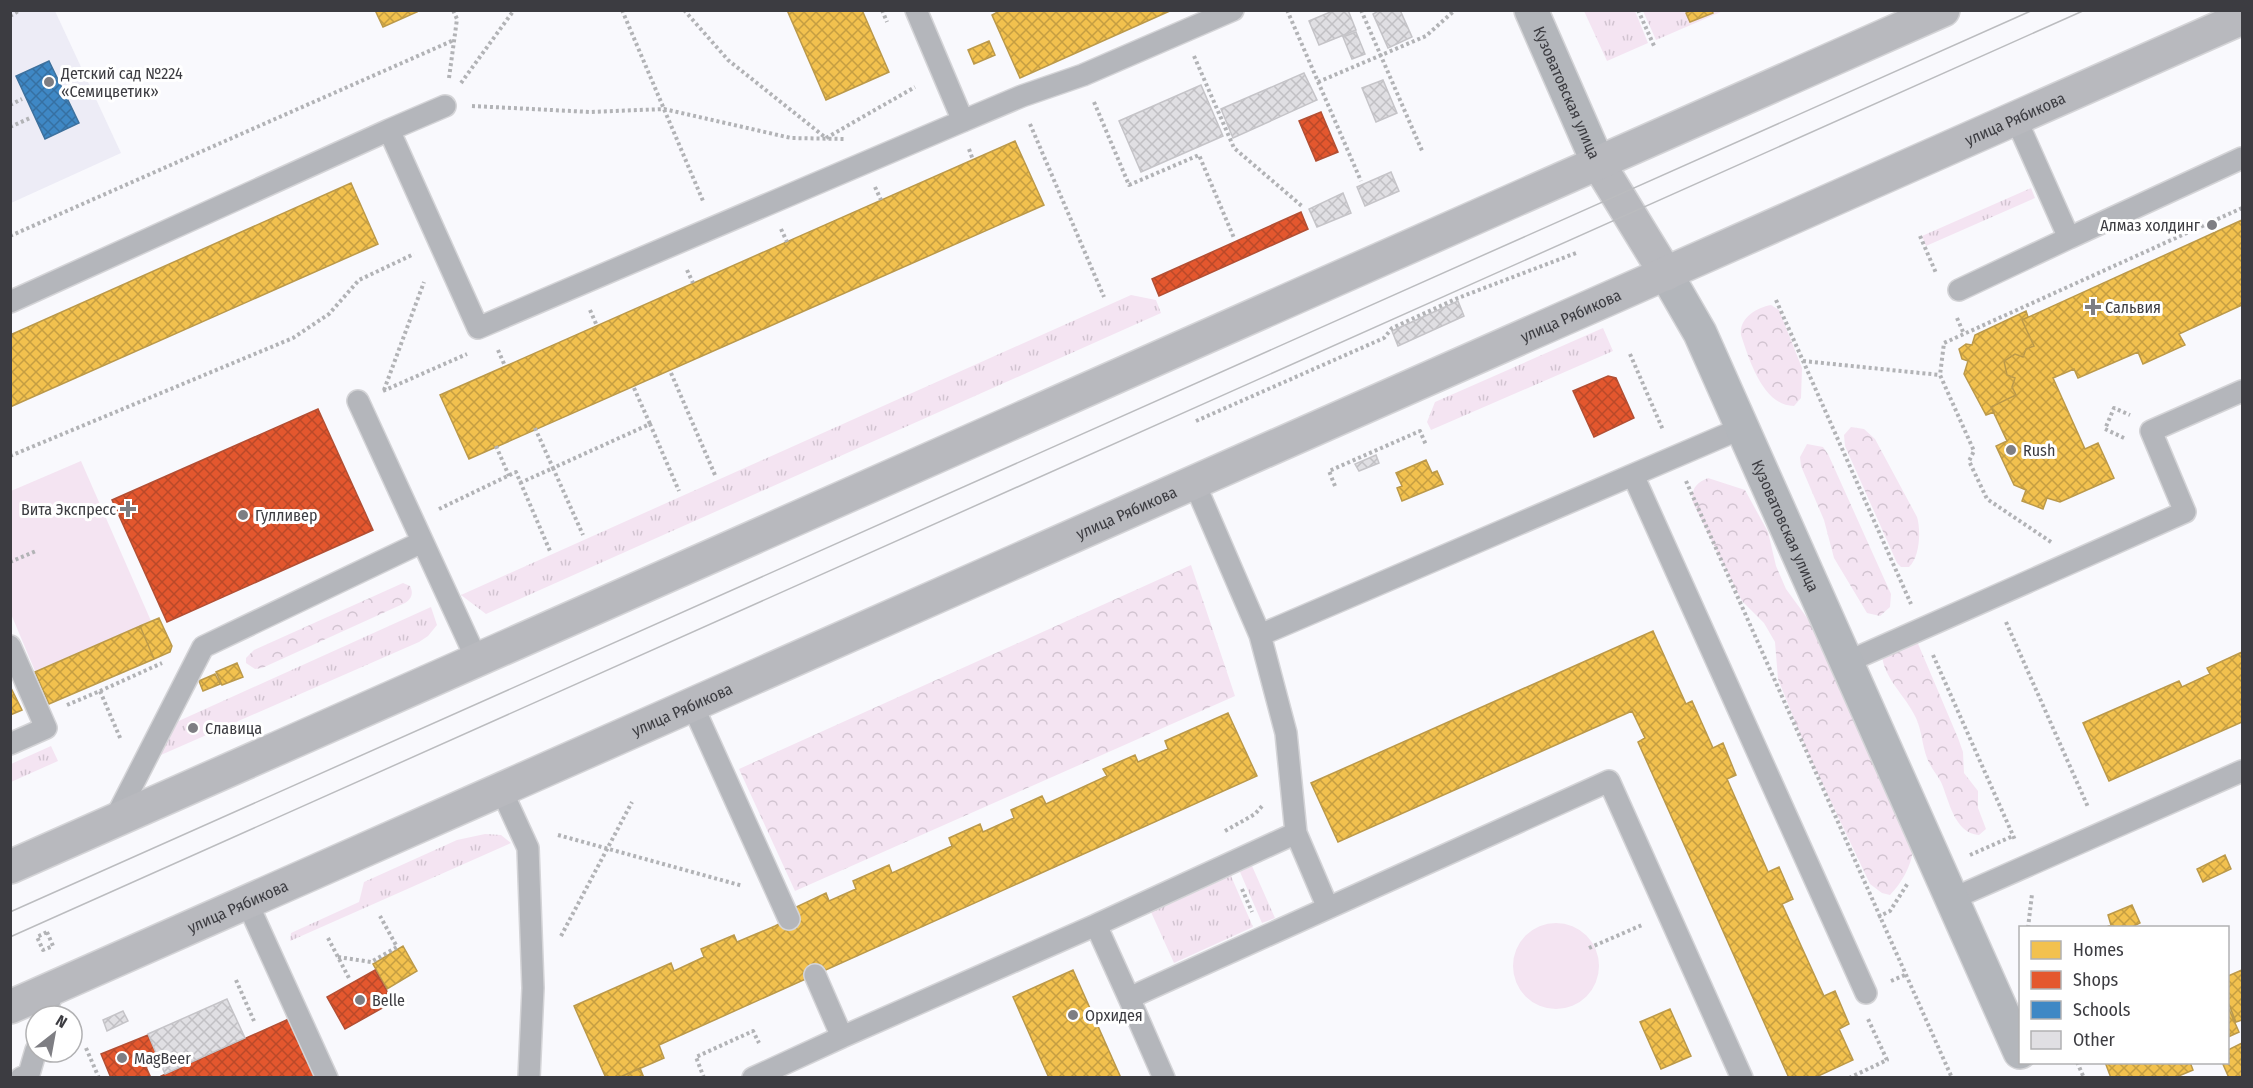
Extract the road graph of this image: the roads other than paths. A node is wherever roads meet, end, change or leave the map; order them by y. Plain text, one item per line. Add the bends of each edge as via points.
1 (916, 10) edge
2 (1233, 10) edge
3 (1532, 10) edge
4 (1943, 10) edge
5 (2242, 18) edge
6 (445, 106) road end
7 (2016, 119) junction
8 (963, 121) junction
9 (389, 130) junction
10 (2242, 158) edge
11 (1599, 163) junction
12 (2069, 238) junction
13 (1666, 274) junction
14 (1959, 290) dead end
15 (10, 302) edge
16 (2242, 391) edge
17 (358, 401) road end
18 (1742, 428) junction
19 (1633, 475) junction
20 (1194, 482) junction
21 (422, 542) junction
22 (1260, 635) junction
23 (10, 646) edge
24 (477, 660) junction
25 (1847, 662) junction
26 (692, 704) junction
27 (10, 744) edge
28 (2242, 771) edge
29 (501, 789) junction
30 (114, 820) junction
31 (1296, 833) junction
32 (10, 867) edge
33 (1953, 899) junction
34 (246, 900) junction
35 (1328, 908) junction
36 (789, 919) dead end
37 (1096, 925) junction
38 (815, 975) dead end
39 (1866, 993) dead end
40 (1129, 998) junction
41 (50, 1002) edge
42 (10, 1006) edge
43 (842, 1037) junction
44 (2019, 1050) edge
45 (32, 1064) edge
46 (21, 1077) edge
47 (327, 1077) edge
48 (529, 1077) edge
49 (753, 1077) edge
50 (1164, 1077) edge
51 (1742, 1077) edge

1 - 8 lane
2 - 8 lane via 1083,75
3 - 11 street, Кузоватовская улица
4 - 11 main road
5 - 7 main road, улица Рябикова
6 - 9 lane
7 - 12 lane
7 - 13 main road, улица Рябикова
8 - 9 lane via 478,328
9 - 15 lane
10 - 12 lane
11 - 13 main road, Кузоватовская улица
11 - 24 main road
12 - 14 lane
13 - 18 street, Кузоватовская улица via 1700,333
13 - 20 main road, улица Рябикова
16 - 25 lane via 2151,431 2186,512
17 - 21 lane
18 - 19 lane
18 - 25 street, Кузоватовская улица
19 - 22 lane
19 - 39 lane
20 - 22 lane
20 - 26 main road, улица Рябикова
21 - 24 lane
21 - 30 lane via 202,647
22 - 31 lane via 1286,734
23 - 27 lane via 46,728
24 - 30 main road
25 - 33 street, Кузоватовская улица
26 - 29 main road, улица Рябикова
26 - 36 lane
28 - 33 lane
29 - 34 main road, улица Рябикова
29 - 48 lane via 528,848 533,988
30 - 32 main road
31 - 35 lane
31 - 37 lane
33 - 44 street, Кузоватовская улица
34 - 41 main road, улица Рябикова
34 - 47 lane
35 - 40 lane
35 - 51 lane via 1609,781
37 - 40 lane
37 - 43 lane
38 - 43 lane
40 - 50 lane
41 - 42 main road, улица Рябикова
43 - 49 lane
45 - 46 lane via 29,1074

